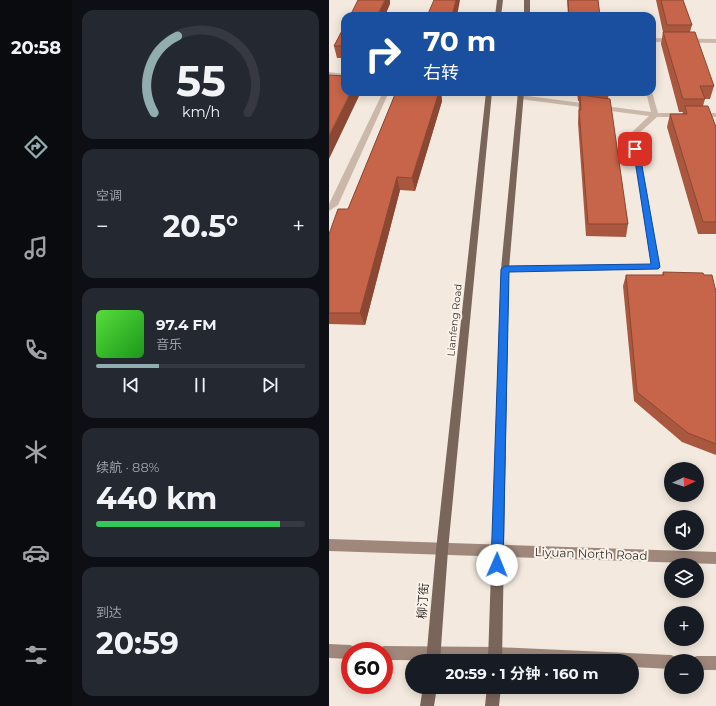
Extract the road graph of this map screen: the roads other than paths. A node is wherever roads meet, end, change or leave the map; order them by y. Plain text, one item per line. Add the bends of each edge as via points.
1 (500, 0) edge
2 (527, 0) edge
3 (498, 12) edge
4 (527, 12) edge
5 (656, 40) edge
6 (716, 41) edge
7 (329, 74) edge
8 (341, 76) edge
9 (384, 96) edge
10 (489, 96) edge
11 (521, 96) edge
12 (534, 96) edge
13 (650, 96) edge
14 (716, 114) edge
15 (655, 115) junction
16 (329, 208) edge
17 (505, 269) junction
18 (329, 545) edge
19 (442, 550) junction
20 (497, 550) junction
21 (716, 558) edge
22 (329, 651) edge
23 (341, 652) edge
24 (393, 654) edge
25 (434, 654) edge
26 (495, 654) edge
27 (405, 655) edge
28 (639, 661) edge
29 (664, 662) edge
30 (704, 663) edge
31 (716, 664) edge
32 (429, 694) edge
33 (493, 694) edge
34 (427, 706) edge
35 (492, 706) edge

1 - 3 main road
2 - 4 main road
5 - 6 street
7 - 8 street
9 - 16 street via 334,205
10 - 19 main road, Lianfeng Road
11 - 17 main road
12 - 15 street
13 - 15 street
14 - 15 street
15 - 17 street via 633,134 655,267
17 - 20 main road
18 - 19 main road, Liyuan North Road
19 - 20 main road, Liyuan North Road
19 - 25 main road, 柳汀街
20 - 21 main road, Liyuan North Road
20 - 26 main road
22 - 23 main road
24 - 27 main road
28 - 29 main road
30 - 31 main road
32 - 34 main road
33 - 35 main road

